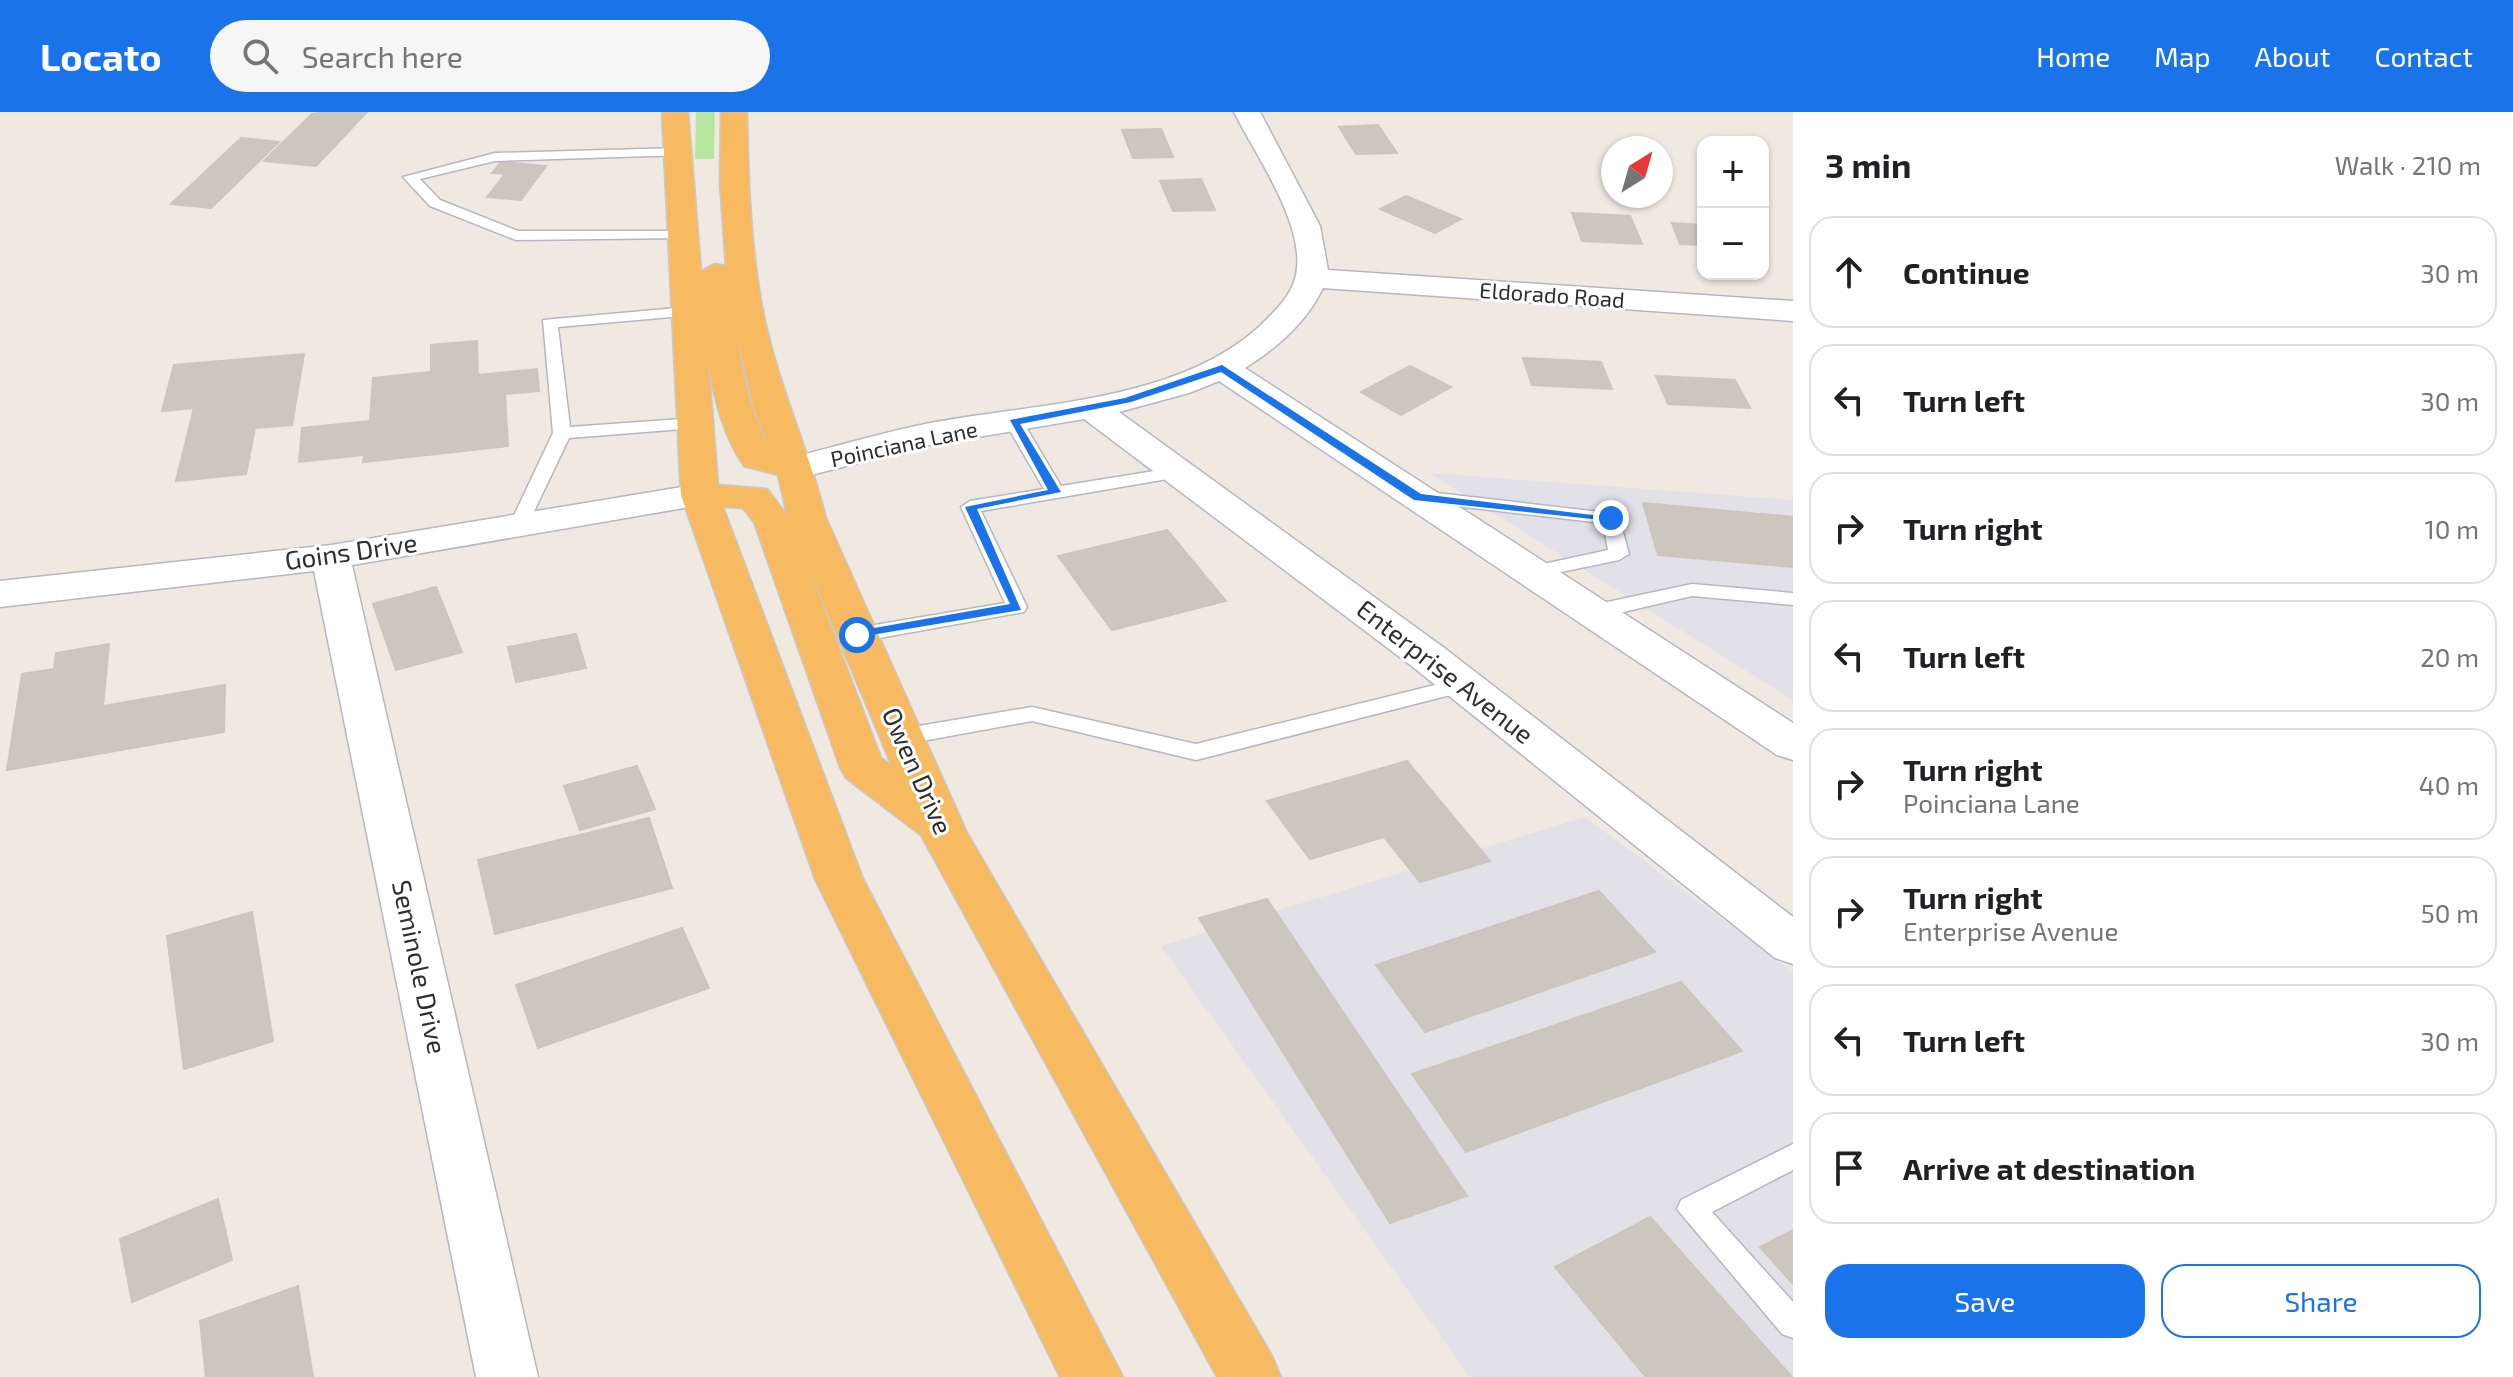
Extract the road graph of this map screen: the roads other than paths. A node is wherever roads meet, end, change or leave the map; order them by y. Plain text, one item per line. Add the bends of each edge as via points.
1 (734, 112) edge
2 (1247, 112) edge
3 (676, 132) edge
4 (684, 245) junction
5 (1311, 278) junction
6 (1793, 311) edge
7 (688, 312) junction
8 (1222, 368) junction
9 (1092, 408) junction
10 (1014, 422) junction
11 (695, 423) junction
12 (562, 433) junction
13 (795, 468) junction
14 (1179, 472) junction
15 (1055, 492) junction
16 (700, 495) junction
17 (1418, 497) junction
18 (518, 526) junction
19 (331, 557) junction
20 (1532, 572) junction
21 (0, 594) edge
22 (1793, 599) edge
23 (1593, 612) junction
24 (857, 635) junction
25 (1463, 685) junction
26 (901, 737) junction
27 (1793, 744) edge
28 (941, 825) junction
29 (1793, 944) edge
30 (1793, 1156) edge
31 (1793, 1324) edge
32 (507, 1377) edge
33 (1092, 1377) edge
34 (1250, 1377) edge

1 - 13 highway, Owen Drive via 744,297 771,408
2 - 5 street, Poinciana Lane via 1310,235
3 - 4 highway
3 - 4 lane via 495,157 410,177 435,203 516,236
4 - 7 highway
4 - 13 highway via 715,273 724,364 743,435 757,458
5 - 6 street, Eldorado Road
5 - 8 street, Poinciana Lane via 1285,323
7 - 11 highway
7 - 12 lane via 549,323
8 - 9 street, Poinciana Lane
8 - 17 street
9 - 10 street, Poinciana Lane
9 - 14 street, Enterprise Avenue
10 - 13 street, Poinciana Lane via 931,434
10 - 15 lane
11 - 12 lane
11 - 16 highway
12 - 18 lane
13 - 24 highway, Owen Drive via 807,518
14 - 15 lane
14 - 25 street, Enterprise Avenue
15 - 24 lane via 970,507 1017,607
16 - 18 street, Goins Drive
16 - 28 highway via 754,497 772,520 862,767
16 - 33 highway via 839,879
17 - 20 street
17 - 20 lane via 1611,518 1619,554
18 - 19 street, Goins Drive
19 - 21 street, Goins Drive
19 - 32 street, Seminole Drive
20 - 23 street
22 - 23 lane via 1692,590
23 - 27 street
24 - 26 highway, Owen Drive
25 - 26 lane via 1196,752 1032,714
25 - 29 street, Enterprise Avenue
26 - 28 highway, Owen Drive
28 - 34 highway, Owen Drive
30 - 31 lane via 1691,1209

